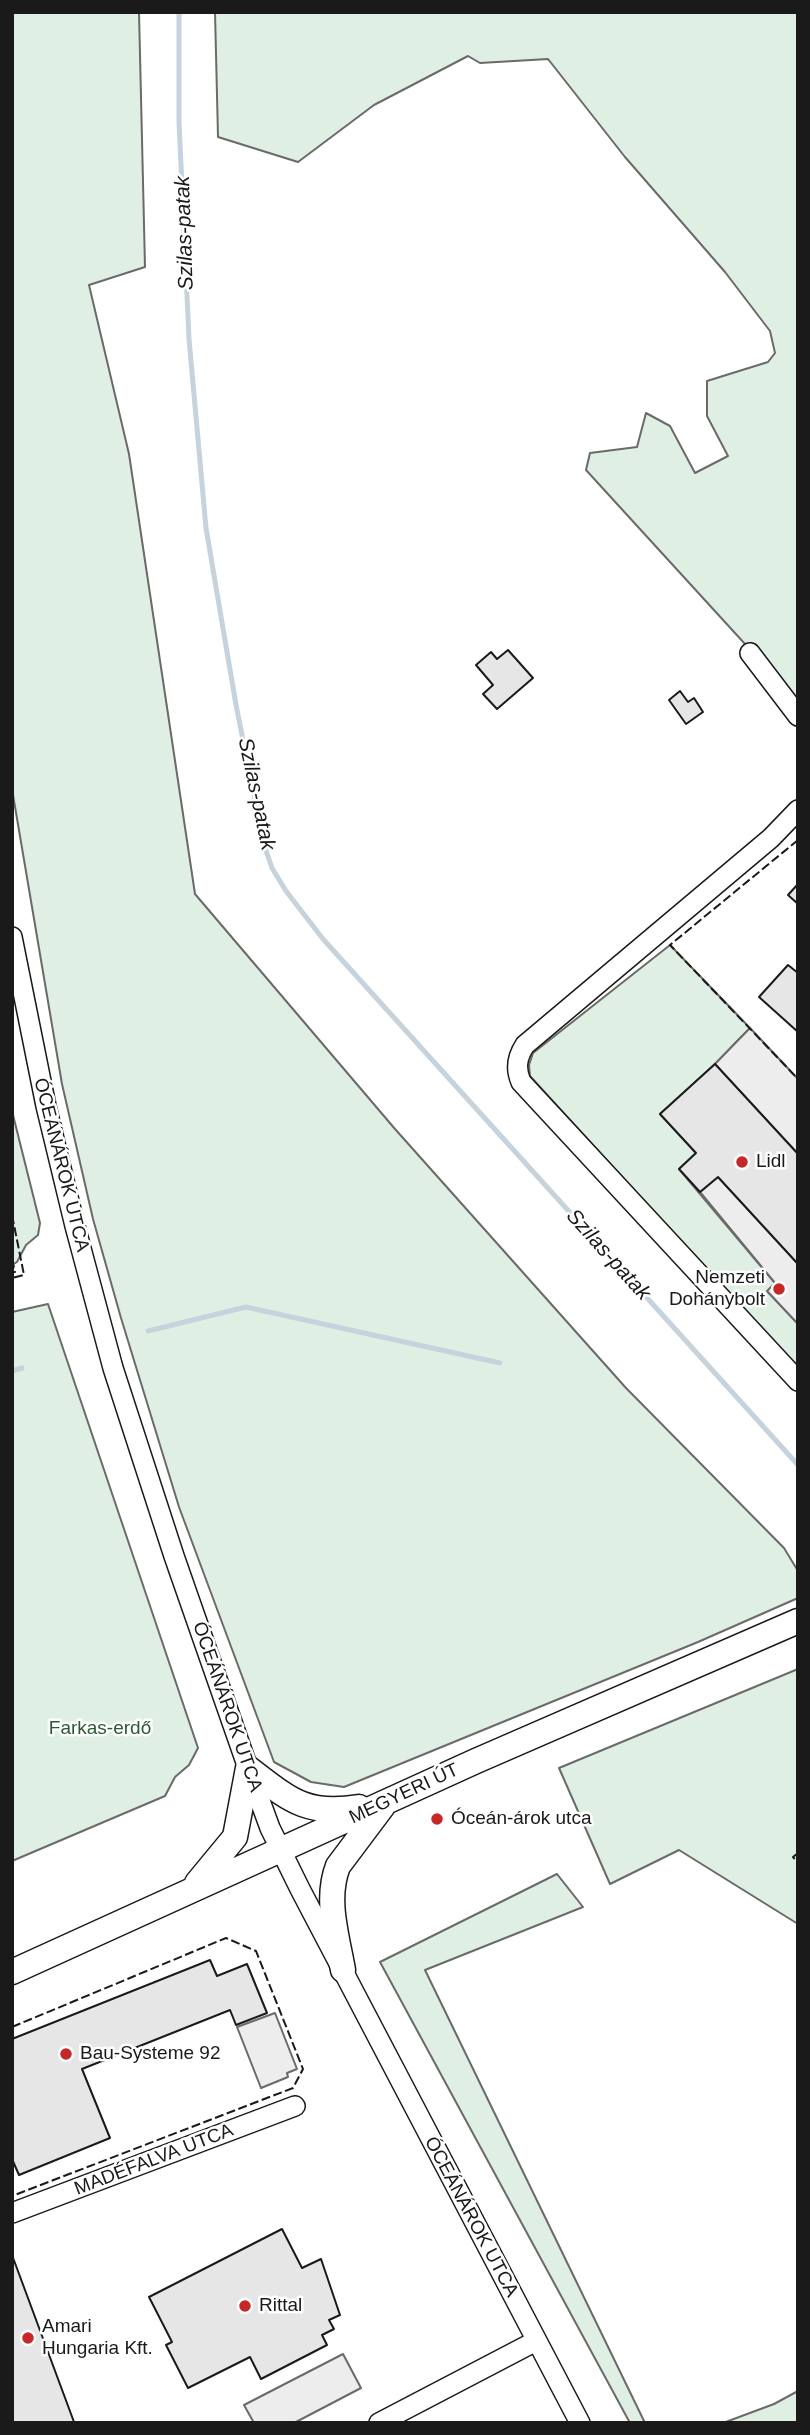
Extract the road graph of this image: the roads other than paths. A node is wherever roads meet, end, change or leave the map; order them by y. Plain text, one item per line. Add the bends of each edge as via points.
1 (750, 653) dead end
2 (798, 716) edge
3 (798, 810) edge
4 (12, 937) edge
5 (798, 1381) edge
6 (798, 1621) edge
7 (248, 1768) junction
8 (386, 1803) junction
9 (280, 1850) junction
10 (176, 1897) junction
11 (343, 1970) junction
12 (12, 1972) edge
13 (295, 2106) dead end
14 (12, 2213) edge
15 (536, 2341) junction
16 (379, 2423) edge
17 (580, 2423) edge

1 - 2 street
3 - 5 street via 771,838 525,1045 517,1070 521,1082
4 - 7 street, ÓCEÁNÁROK UTCA via 49,1119 113,1368
6 - 8 main road, MEGYERI ÚT
7 - 8 main road via 314,1809
7 - 9 street, ÓCEÁNÁROK UTCA
7 - 10 main road via 234,1837 199,1882
8 - 9 main road, MEGYERI ÚT
8 - 11 main road via 334,1875 331,1890
9 - 10 main road, MEGYERI ÚT
9 - 11 street, ÓCEÁNÁROK UTCA
10 - 12 main road, MEGYERI ÚT
11 - 15 street, ÓCEÁNÁROK UTCA
13 - 14 street, MADÉFALVA UTCA
15 - 16 street
15 - 17 street, ÓCEÁNÁROK UTCA

